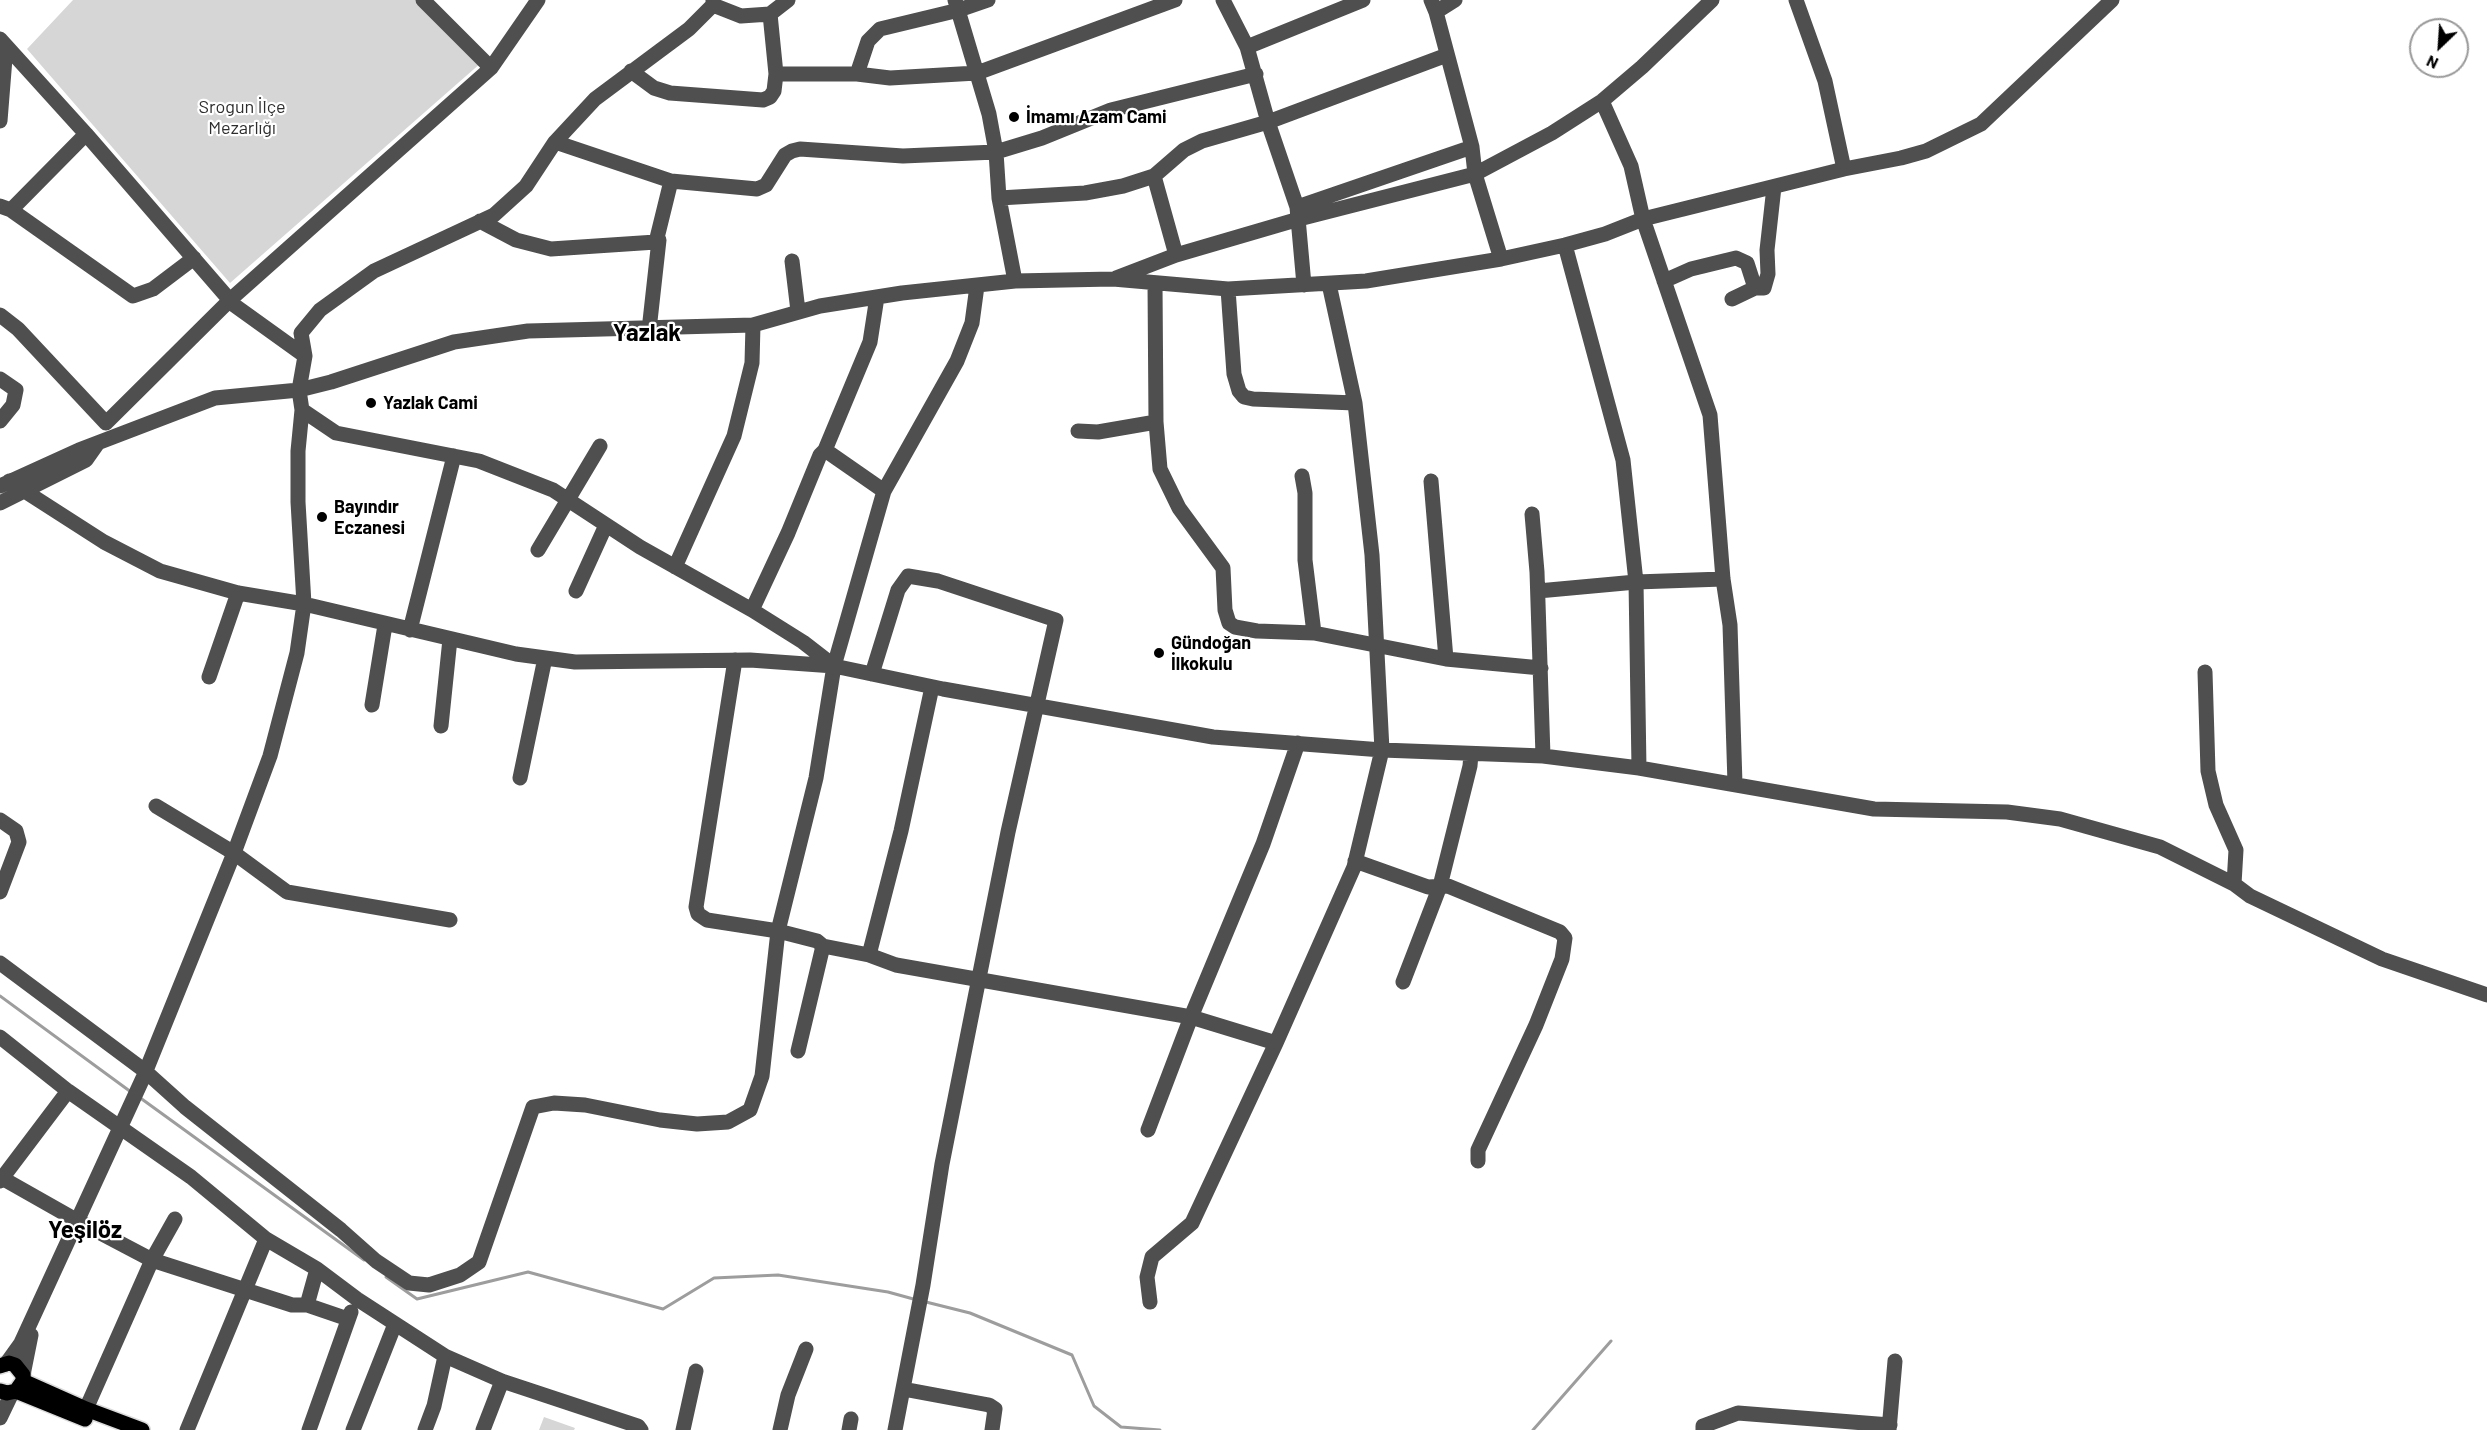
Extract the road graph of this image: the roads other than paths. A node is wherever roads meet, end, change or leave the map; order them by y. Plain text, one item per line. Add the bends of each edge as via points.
1 (423, 0) edge
2 (538, 0) edge
3 (788, 0) edge
4 (988, 0) edge
5 (1175, 0) edge
6 (1223, 0) edge
7 (1363, 0) edge
8 (1455, 0) edge
9 (1712, 0) edge
10 (1796, 0) edge
11 (2112, 0) edge
12 (720, 3) edge
13 (957, 5) edge
14 (1433, 6) edge
15 (770, 14) junction
16 (3, 43) edge
17 (1247, 47) junction
18 (1447, 56) junction
19 (491, 68) junction
20 (631, 71) junction
21 (977, 73) junction
22 (857, 74) junction
23 (1256, 74) junction
24 (776, 75) junction
25 (1602, 101) junction
26 (0, 121) edge
27 (1268, 122) junction
28 (86, 134) junction
29 (555, 142) junction
30 (1472, 147) junction
31 (996, 152) junction
32 (1844, 170) junction
33 (1475, 174) junction
34 (1154, 176) junction
35 (671, 181) junction
36 (1774, 187) junction
37 (999, 198) junction
38 (6, 208) edge
39 (1298, 213) junction
40 (1643, 219) junction
41 (480, 221) junction
42 (656, 242) junction
43 (1565, 245) junction
44 (1176, 255) junction
45 (194, 258) junction
46 (1501, 259) junction
47 (792, 261) dead end
48 (1113, 279) junction
49 (1015, 281) junction
50 (1664, 281) junction
51 (1155, 283) junction
52 (1329, 284) junction
53 (1304, 285) junction
54 (977, 286) junction
55 (1755, 288) junction
56 (1228, 289) junction
57 (877, 297) junction
58 (231, 299) junction
59 (1732, 299) dead end
60 (798, 311) junction
61 (0, 315) edge
62 (753, 325) junction
63 (649, 330) junction
64 (305, 356) junction
65 (0, 379) edge
66 (299, 390) junction
67 (1355, 403) junction
68 (302, 410) junction
69 (0, 421) edge
70 (1156, 422) junction
71 (106, 423) junction
72 (1078, 431) dead end
73 (96, 445) junction
74 (600, 446) dead end
75 (825, 450) junction
76 (454, 456) junction
77 (1302, 476) dead end
78 (1431, 481) dead end
79 (5, 484) edge
80 (24, 490) junction
81 (884, 490) junction
82 (567, 499) junction
83 (0, 503) edge
84 (1532, 514) dead end
85 (606, 525) junction
86 (538, 550) dead end
87 (675, 567) junction
88 (1723, 579) junction
89 (1636, 582) junction
90 (576, 591) dead end
91 (1538, 591) junction
92 (238, 593) junction
93 (304, 604) junction
94 (752, 610) junction
95 (385, 625) junction
96 (410, 630) junction
97 (1314, 633) junction
98 (450, 639) junction
99 (1376, 646) junction
100 (545, 658) junction
101 (1446, 659) junction
102 (735, 660) junction
103 (834, 666) junction
104 (1541, 668) junction
105 (2205, 672) dead end
106 (872, 674) junction
107 (209, 677) dead end
108 (933, 687) junction
109 (372, 705) dead end
110 (1038, 705) junction
111 (441, 726) dead end
112 (1298, 743) junction
113 (1382, 750) junction
114 (1471, 754) junction
115 (1543, 756) junction
116 (1638, 768) junction
117 (520, 778) dead end
118 (1736, 784) junction
119 (156, 806) dead end
120 (0, 820) edge
121 (234, 854) junction
122 (1355, 861) junction
123 (2234, 884) junction
124 (1440, 886) junction
125 (0, 892) edge
126 (450, 920) dead end
127 (778, 931) junction
128 (823, 946) junction
129 (869, 955) junction
130 (0, 963) edge
131 (979, 980) junction
132 (1403, 982) dead end
133 (2487, 995) edge
134 (1191, 1017) junction
135 (0, 1036) edge
136 (1276, 1043) junction
137 (798, 1051) dead end
138 (144, 1075) junction
139 (68, 1091) junction
140 (119, 1128) junction
141 (1148, 1130) dead end
142 (1478, 1161) dead end
143 (1, 1178) edge
144 (76, 1220) junction
145 (175, 1220) dead end
146 (266, 1239) junction
147 (152, 1260) junction
148 (317, 1269) junction
149 (244, 1290) junction
150 (357, 1299) junction
151 (1150, 1302) dead end
152 (307, 1305) junction
153 (348, 1319) junction
154 (396, 1324) junction
155 (29, 1326) junction
156 (806, 1348) dead end
157 (445, 1356) junction
158 (1895, 1361) dead end
159 (2, 1364) edge
160 (696, 1371) dead end
161 (502, 1381) junction
162 (15, 1386) edge
163 (903, 1389) junction
164 (86, 1409) junction
165 (0, 1418) edge
166 (1889, 1428) edge
167 (113, 1430) edge
168 (142, 1430) edge
169 (187, 1430) edge
170 (309, 1430) edge
171 (353, 1430) edge
172 (425, 1430) edge
173 (483, 1430) edge
174 (641, 1430) edge
175 (683, 1430) edge
176 (780, 1430) edge
177 (895, 1430) edge
178 (992, 1430) edge
179 (1703, 1430) edge

1 - 19 street
2 - 19 street
3 - 15 street
4 - 13 street
5 - 21 street
6 - 17 street
7 - 17 street
8 - 14 street
9 - 25 street
10 - 32 street via 1824,81
11 - 32 street via 1981,124 1926,151
12 - 15 street via 741,16
12 - 20 street
13 - 21 street
13 - 22 street via 880,29 868,41
14 - 18 street
15 - 24 street
16 - 26 street
16 - 28 street
17 - 23 street
18 - 27 street
18 - 30 street
19 - 58 street
20 - 24 street via 654,88 670,93 763,100 774,91
20 - 29 street via 595,99
21 - 22 street via 890,78
21 - 31 street
22 - 24 street
23 - 27 street
23 - 31 street via 1111,110
25 - 33 street
25 - 40 street via 1631,166
27 - 34 street via 1184,150
27 - 39 street
28 - 38 street
28 - 45 street
29 - 35 street
29 - 41 street via 526,186 494,215
30 - 33 street
30 - 39 street
31 - 35 street via 903,156 800,149 785,155 766,185 758,189
31 - 37 street
32 - 36 street
33 - 39 street
33 - 46 street
34 - 37 street via 1085,193
34 - 44 street
35 - 42 street
36 - 40 street
36 - 55 street via 1768,274 1764,288
37 - 49 street
38 - 45 street via 133,297 153,290
39 - 44 street
39 - 53 street
40 - 43 street
40 - 50 street
41 - 42 street via 516,240 551,249
41 - 64 street via 374,271 320,310 301,333
42 - 63 street via 659,240
43 - 46 street
43 - 89 street via 1623,460
44 - 48 street
45 - 58 street
46 - 52 street
47 - 60 street
48 - 49 street
48 - 51 street
49 - 54 street
50 - 55 street via 1691,269 1736,258 1748,263
50 - 88 street via 1710,416
51 - 56 street
51 - 70 street
52 - 53 street
52 - 67 street
53 - 56 street
54 - 57 street
54 - 81 street via 972,323 957,361
55 - 59 street
56 - 67 street via 1234,374 1244,397
57 - 60 street
57 - 75 street via 870,342
58 - 64 street
58 - 71 street
60 - 62 street
61 - 71 street via 18,329
62 - 63 street
62 - 87 street via 752,363 734,436
63 - 66 street via 528,331 454,342
64 - 66 street
65 - 69 street via 16,390 13,405
66 - 68 street
66 - 73 street via 215,398
67 - 99 street via 1372,555
68 - 76 street via 336,433
68 - 93 street via 298,492
70 - 72 street via 1098,432
70 - 97 street via 1160,469 1166,483 1179,508 1223,568 1229,623 1257,630
71 - 73 street
73 - 79 street
73 - 80 street via 86,460
74 - 82 street
75 - 81 street
75 - 94 street
76 - 82 street via 479,461
76 - 96 street
77 - 97 street via 1305,560
78 - 101 street
79 - 80 street
80 - 83 street
80 - 92 street via 104,542 160,571
81 - 103 street
82 - 85 street
82 - 86 street
84 - 91 street
85 - 87 street
85 - 90 street
87 - 94 street
88 - 89 street
88 - 118 street via 1730,626
89 - 91 street
89 - 116 street
91 - 104 street
92 - 93 street
92 - 107 street
93 - 95 street
93 - 121 street via 297,653 270,756
94 - 103 street
95 - 96 street
95 - 109 street
96 - 98 street
97 - 99 street
98 - 100 street
98 - 111 street
99 - 101 street
99 - 113 street
100 - 102 street via 575,662
100 - 117 street
101 - 104 street
102 - 103 street
102 - 127 street via 696,907 707,920
103 - 106 street
103 - 127 street via 816,778
104 - 115 street
105 - 123 street via 2208,771 2216,805 2235,850
106 - 108 street
106 - 110 street via 898,590 908,576 938,581 1056,620
108 - 110 street
108 - 129 street
110 - 112 street via 1213,737
110 - 131 street
112 - 113 street
112 - 134 street via 1263,844
113 - 114 street
113 - 122 street
114 - 115 street
114 - 124 street
115 - 116 street
116 - 118 street
118 - 123 street via 1874,809 2007,812 2060,819 2160,847
119 - 121 street
120 - 125 street via 16,831 19,842
121 - 126 street via 287,892
121 - 138 street
122 - 124 street via 1428,887
122 - 136 street
123 - 133 street via 2250,896 2382,960
124 - 132 street
124 - 142 street via 1560,932 1565,938 1562,959 1478,1150
127 - 128 street
127 - 138 street via 762,1076 750,1110 728,1122 698,1124 585,1105 554,1103 533,1107 479,1262 460,1275 429,1285 410,1283 376,1261
128 - 129 street
128 - 137 street
129 - 131 street via 896,965
130 - 138 street
131 - 134 street
131 - 163 street
134 - 136 street
134 - 141 street
135 - 139 street
136 - 151 street via 1192,1222 1152,1257 1147,1277
138 - 140 street
139 - 140 street
139 - 143 street
140 - 144 street
140 - 146 street via 192,1177
143 - 144 street
144 - 147 street
144 - 155 street
145 - 147 street
146 - 148 street
146 - 149 street
147 - 149 street
147 - 164 street
148 - 150 street
148 - 152 street
149 - 152 street via 292,1305
149 - 169 street
150 - 153 street
150 - 154 street
152 - 153 street
153 - 170 street
154 - 157 street
154 - 171 street
155 - 159 street via 21,1343
155 - 162 street via 31,1336
156 - 176 street
157 - 161 street
157 - 172 street
158 - 166 street
159 - 162 main road via 15,1365
160 - 175 street
161 - 173 street
161 - 174 street
162 - 164 main road
162 - 165 street
162 - 167 main road
163 - 177 street
163 - 178 street via 989,1405 995,1409
164 - 168 main road
166 - 179 street via 1738,1413 1704,1426

